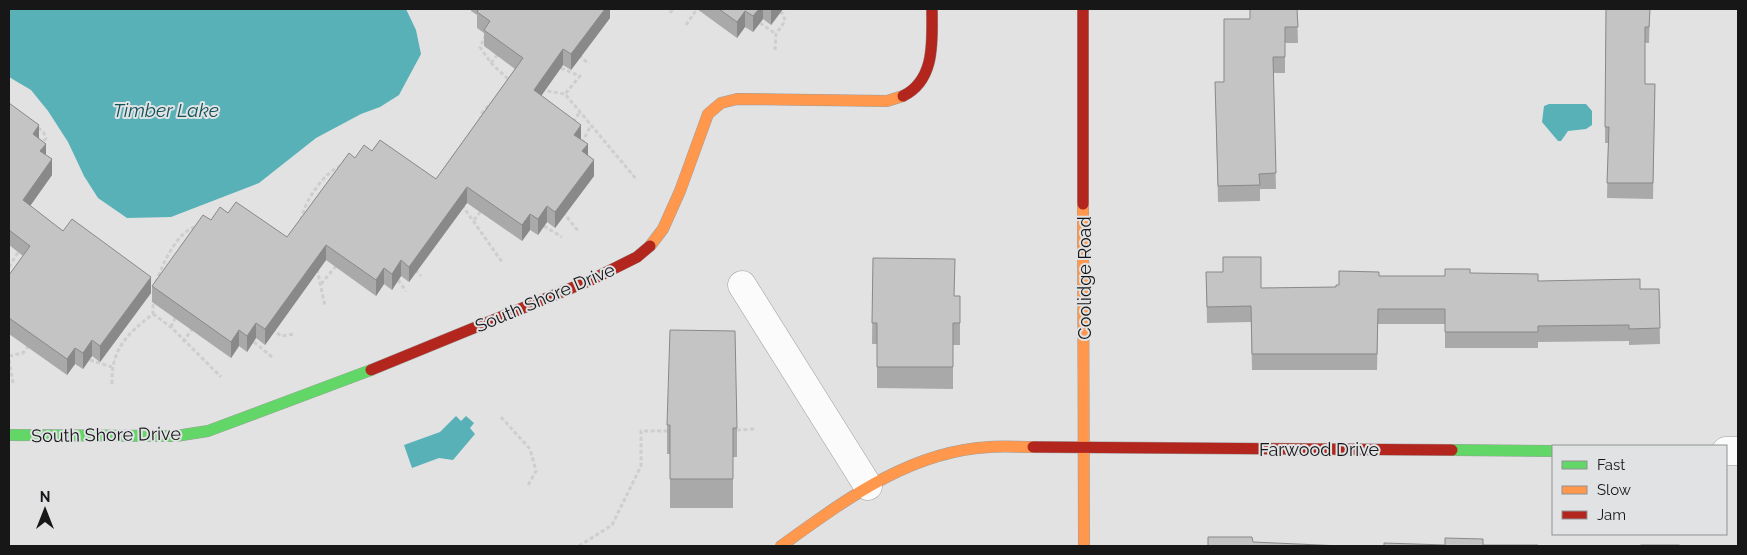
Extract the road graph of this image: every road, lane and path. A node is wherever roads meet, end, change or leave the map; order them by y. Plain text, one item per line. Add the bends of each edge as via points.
1 (672, 9) edge
2 (697, 9) edge
3 (777, 9) edge
4 (932, 9) edge
5 (1083, 9) edge
6 (670, 13) dead end
7 (760, 23) edge
8 (686, 25) dead end
9 (486, 34) edge
10 (776, 34) junction
11 (502, 48) edge
12 (775, 50) dead end
13 (574, 51) edge
14 (491, 63) junction
15 (589, 64) dead end
16 (561, 68) edge
17 (509, 80) junction
18 (515, 84) edge
19 (504, 86) edge
20 (539, 90) edge
21 (565, 94) junction
22 (494, 99) edge
23 (489, 106) junction
24 (496, 111) edge
25 (580, 112) junction
26 (33, 125) edge
27 (570, 125) edge
28 (591, 125) junction
29 (481, 127) edge
30 (41, 145) edge
31 (580, 146) edge
32 (349, 168) edge
33 (327, 175) junction
34 (334, 180) edge
35 (637, 180) dead end
36 (466, 198) edge
37 (457, 200) edge
38 (463, 205) junction
39 (485, 205) edge
40 (556, 207) edge
41 (474, 220) junction
42 (300, 225) edge
43 (202, 226) edge
44 (544, 226) edge
45 (578, 231) dead end
46 (183, 236) junction
47 (562, 237) dead end
48 (189, 241) edge
49 (22, 246) edge
50 (17, 254) junction
51 (24, 259) edge
52 (342, 260) edge
53 (502, 262) dead end
54 (316, 263) edge
55 (409, 264) edge
56 (9, 267) edge
57 (421, 276) dead end
58 (398, 280) edge
59 (321, 284) junction
60 (742, 285) dead end
61 (153, 289) edge
62 (406, 291) dead end
63 (153, 297) edge
64 (325, 306) dead end
65 (179, 309) edge
66 (153, 314) junction
67 (198, 322) edge
68 (267, 325) edge
69 (171, 327) junction
70 (295, 334) dead end
71 (32, 339) edge
72 (183, 342) junction
73 (254, 342) edge
74 (272, 357) dead end
75 (9, 358) edge
76 (90, 360) edge
77 (112, 367) junction
78 (221, 377) dead end
79 (13, 383) dead end
80 (112, 384) dead end
81 (501, 417) dead end
82 (667, 430) edge
83 (736, 430) edge
84 (756, 430) dead end
85 (9, 435) edge
86 (1086, 448) junction
87 (1552, 451) edge
88 (868, 486) junction
89 (527, 487) dead end
90 (579, 546) edge
91 (781, 546) edge
92 (1084, 546) edge

1 - 6 path
2 - 8 path
3 - 10 path via 786,21
4 - 85 street, South Shore Drive via 929,65 921,83 906,95 886,101 737,98 721,103 708,114 676,199 663,229 652,244 637,258 591,280 357,376 208,430 176,436
5 - 86 street, Coolidge Road
7 - 10 path
9 - 14 path via 480,47
10 - 12 path
11 - 14 path
13 - 15 path
14 - 17 path
16 - 21 path via 580,76
17 - 18 path
17 - 19 path
20 - 21 path
21 - 25 path
22 - 23 path
23 - 24 path
23 - 29 path via 481,114
25 - 27 path
25 - 28 path
26 - 30 path via 43,131 46,138
28 - 31 path
28 - 35 path
32 - 33 path via 341,165
33 - 34 path
33 - 42 path via 302,211
36 - 38 path
37 - 38 path
38 - 41 path
39 - 41 path
40 - 45 path via 568,216
41 - 53 path
43 - 46 path via 194,227
44 - 47 path
46 - 48 path
46 - 61 path via 167,254
49 - 50 path
50 - 51 path
50 - 56 path
52 - 59 path
54 - 59 path
55 - 57 path
58 - 62 path
59 - 64 path
60 - 88 street
63 - 66 path
65 - 69 path
66 - 69 path
66 - 77 path via 136,327 117,350
67 - 72 path
68 - 70 path via 281,336
69 - 72 path
71 - 75 path via 23,353
72 - 78 path
73 - 74 path
75 - 79 path
76 - 77 path
77 - 80 path
81 - 89 path via 530,449 536,471
82 - 90 path via 641,431 641,466 612,525
83 - 84 path
86 - 87 street, Farwood Drive
86 - 88 street, Farwood Drive via 989,447 956,452 896,471
86 - 92 street, Coolidge Road
88 - 91 street, Farwood Drive

